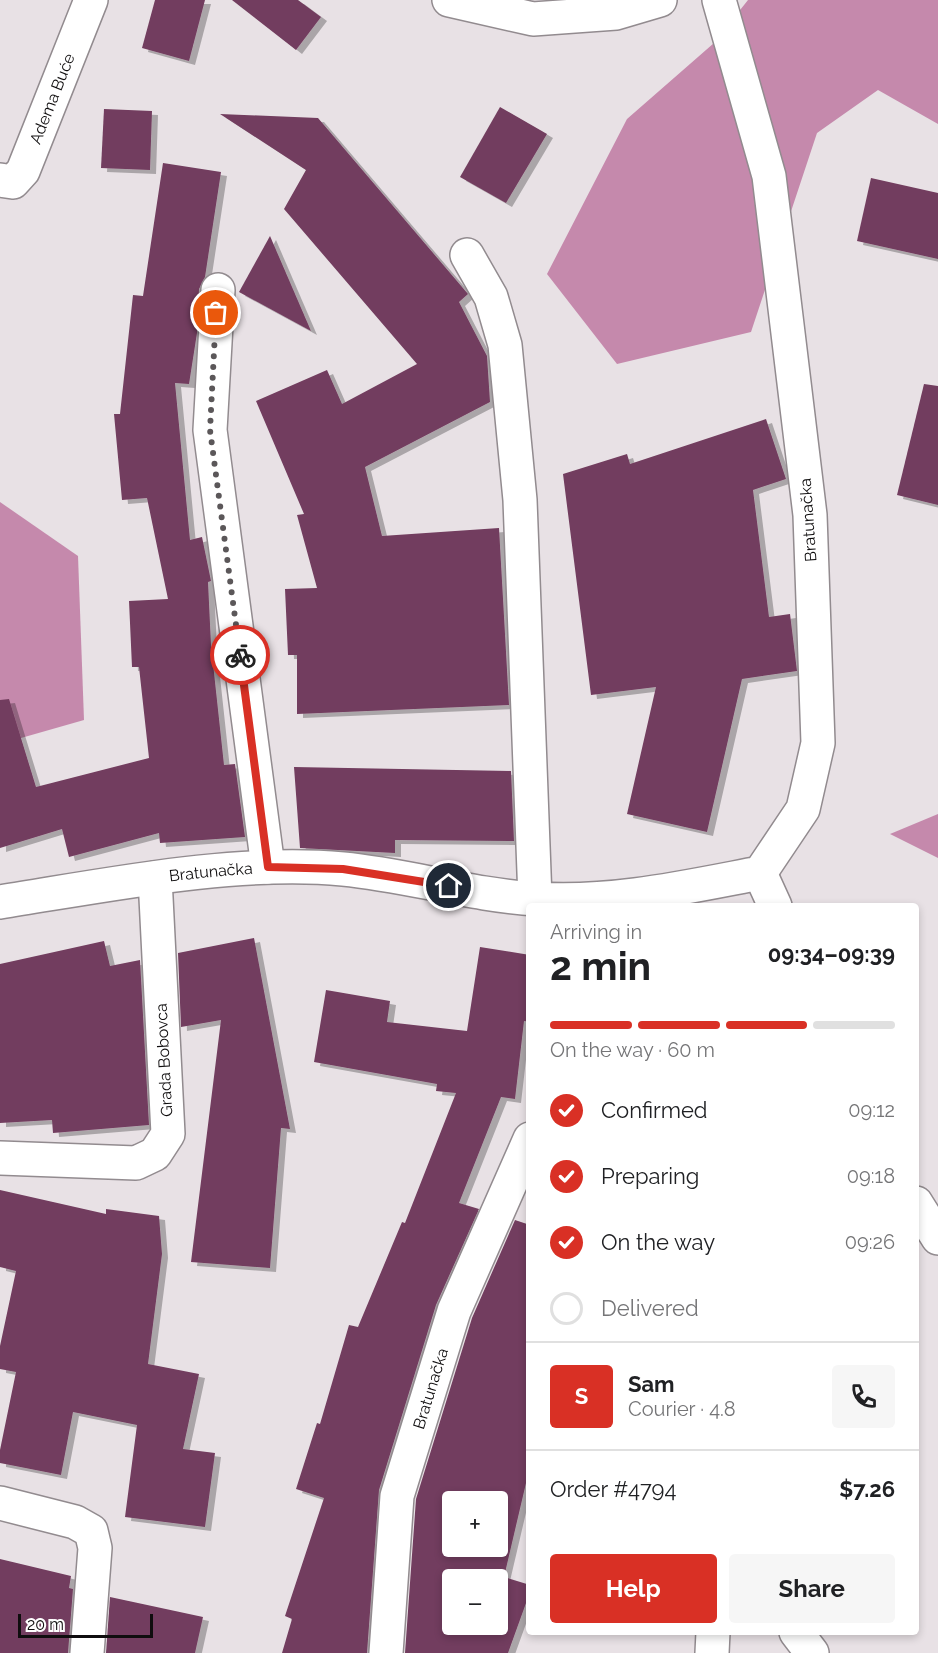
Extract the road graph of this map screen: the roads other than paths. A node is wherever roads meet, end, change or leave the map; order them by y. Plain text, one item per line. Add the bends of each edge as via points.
1 (91, 0) edge
2 (449, 0) edge
3 (660, 0) edge
4 (719, 0) edge
5 (0, 180) edge
6 (467, 255) dead end
7 (218, 290) dead end
8 (268, 867) junction
9 (760, 873) junction
10 (155, 878) junction
11 (535, 899) junction
12 (0, 902) edge
13 (600, 903) edge
14 (758, 903) edge
15 (774, 903) edge
16 (526, 1148) edge
17 (0, 1158) edge
18 (919, 1208) edge
19 (938, 1238) edge
20 (0, 1503) edge
21 (713, 1635) edge
22 (798, 1635) edge
23 (87, 1653) edge
24 (386, 1653) edge
25 (712, 1653) edge
26 (812, 1653) edge

1 - 5 street, Adema Buće via 23,171 13,182
2 - 3 street via 533,19 616,13
4 - 9 street, Bratunačka via 769,176 810,515 818,743 803,809
6 - 11 street via 491,297 505,345 520,501
7 - 8 street via 210,430
8 - 10 street, Bratunačka
8 - 11 street, Bratunačka via 343,869
9 - 13 street, Bratunačka
9 - 14 street
9 - 15 street
10 - 12 street, Bratunačka
10 - 17 street, Grada Bobovca via 168,1134 155,1154 136,1163
11 - 13 street, Bratunačka
16 - 24 street, Bratunačka via 454,1311 398,1496
18 - 19 street
20 - 23 street via 75,1522 91,1531 95,1548
21 - 25 street
22 - 26 street

